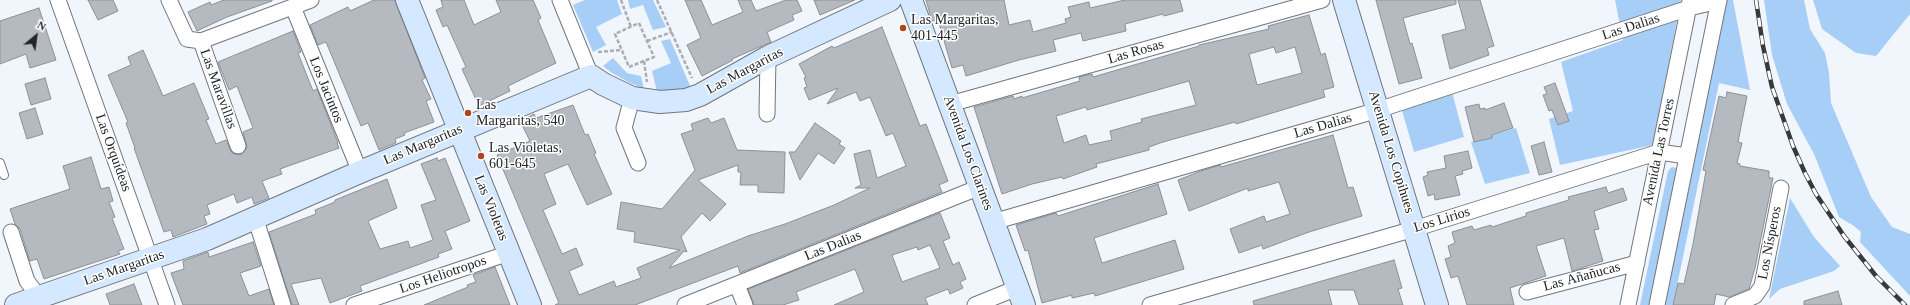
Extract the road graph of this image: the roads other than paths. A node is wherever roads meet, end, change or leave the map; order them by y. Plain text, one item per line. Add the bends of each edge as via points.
1 (58, 0) edge
2 (170, 0) edge
3 (311, 0) edge
4 (407, 0) edge
5 (890, 0) edge
6 (911, 0) edge
7 (1322, 0) edge
8 (1344, 0) edge
9 (1719, 0) edge
10 (563, 1) edge
11 (1690, 4) edge
12 (293, 7) junction
13 (201, 41) junction
14 (768, 57) junction
15 (591, 76) junction
16 (632, 98) junction
17 (950, 104) junction
18 (1378, 110) junction
19 (767, 114) dead end
20 (460, 130) junction
21 (238, 146) dead end
22 (1659, 152) junction
23 (1687, 156) junction
24 (0, 163) edge
25 (638, 163) dead end
26 (360, 172) junction
27 (4, 175) dead end
28 (980, 187) junction
29 (1781, 188) dead end
30 (255, 217) junction
31 (993, 222) junction
32 (1414, 229) junction
33 (12, 232) dead end
34 (509, 253) junction
35 (150, 258) junction
36 (1636, 263) junction
37 (737, 285) junction
38 (1527, 292) dead end
39 (1021, 296) edge
40 (40, 301) edge
41 (16, 305) edge
42 (167, 305) edge
43 (283, 305) edge
44 (354, 305) edge
45 (530, 305) edge
46 (685, 305) edge
47 (745, 305) edge
48 (975, 305) edge
49 (1150, 305) edge
50 (1437, 305) edge
51 (1628, 305) edge
52 (1657, 305) edge
53 (1733, 305) edge

1 - 35 street, Las Orquídeas
2 - 13 street, Las Maravillas via 187,39
3 - 12 street
4 - 20 street, Las Violetas
5 - 14 street, Las Margaritas
6 - 17 street, Avenida Los Clarines
7 - 17 street, Las Rosas
8 - 18 street, Avenida Los Copihues
9 - 11 street, Las Dalias
9 - 23 street, Avenida Las Torres
10 - 15 street
11 - 18 street, Las Dalias
11 - 22 street, Avenida Las Torres
12 - 13 street
12 - 26 street, Los Jacintos
13 - 21 street, Las Maravillas
14 - 16 street, Las Margaritas via 700,95 674,102
14 - 19 street
15 - 16 street, Las Margaritas
15 - 20 street, Las Margaritas
16 - 25 street via 624,128
17 - 28 street, Avenida Los Clarines
18 - 31 street, Las Dalias
18 - 32 street, Avenida Los Copihues
20 - 26 street, Las Margaritas
20 - 34 street, Las Violetas
22 - 23 street, Los Lirios
22 - 32 street, Los Lirios
22 - 36 street, Avenida Las Torres
23 - 52 street, Avenida Las Torres
24 - 27 lane
26 - 30 street, Las Margaritas
28 - 31 street, Avenida Los Clarines
28 - 37 street, Las Dalias
29 - 53 street, Los Nísperos via 1762,286 1755,296
30 - 35 street, Las Margaritas via 207,239
30 - 43 street
31 - 39 street, Avenida Los Clarines
32 - 49 street, Los Lirios
32 - 50 street, Avenida Los Copihues
33 - 40 street via 28,281
34 - 44 street, Los Heliotropos
34 - 45 street, Las Violetas
35 - 40 street, Las Margaritas
35 - 42 street, Las Orquídeas
36 - 38 street, Las Añañucas
36 - 51 street, Avenida Las Torres
37 - 46 street, Las Dalias
37 - 47 street
39 - 48 street
40 - 41 street, Las Margaritas

